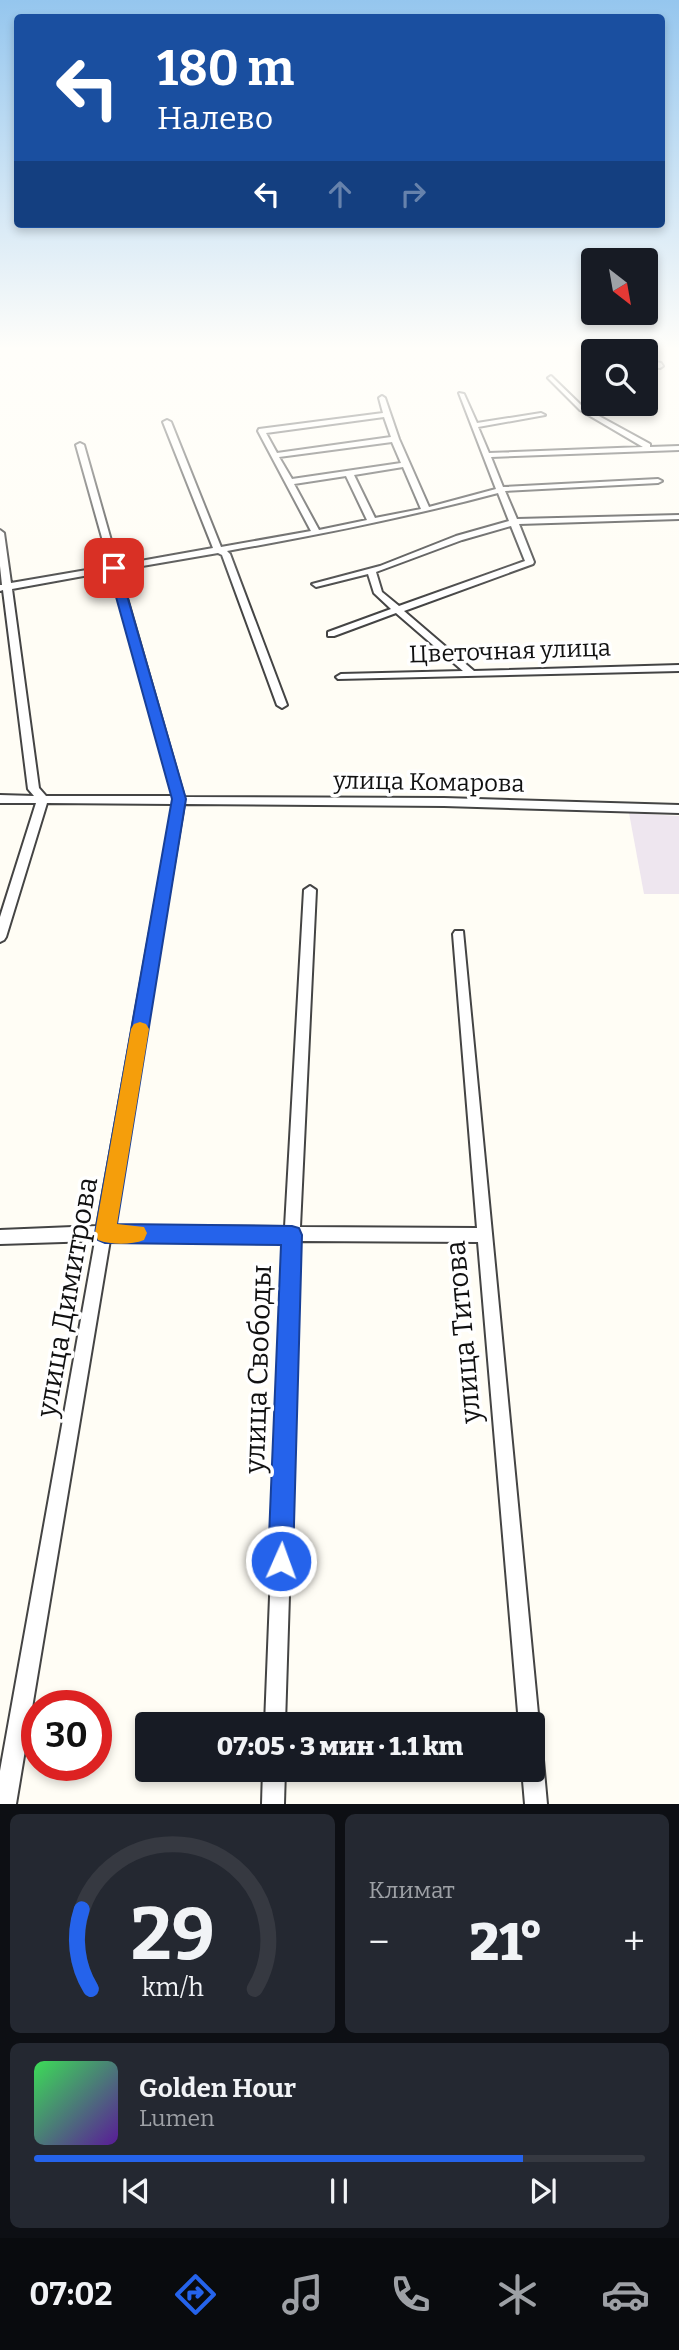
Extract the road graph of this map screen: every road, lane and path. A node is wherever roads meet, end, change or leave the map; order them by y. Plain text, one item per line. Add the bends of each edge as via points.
1 (171, 432) edge
2 (263, 432) edge
3 (393, 432) edge
4 (476, 432) edge
5 (624, 432) edge
6 (395, 439) junction
7 (80, 446) dead end
8 (650, 447) junction
9 (679, 448) edge
10 (276, 455) junction
11 (485, 455) junction
12 (407, 464) junction
13 (349, 473) junction
14 (290, 481) junction
15 (658, 481) dead end
16 (499, 490) junction
17 (426, 510) junction
18 (679, 517) edge
19 (372, 521) junction
20 (514, 522) junction
21 (0, 533) edge
22 (316, 533) junction
23 (218, 549) junction
24 (114, 568) junction
25 (371, 571) junction
26 (316, 584) dead end
27 (4, 587) edge
28 (399, 611) junction
29 (331, 634) dead end
30 (679, 668) edge
31 (471, 673) junction
32 (341, 677) dead end
33 (282, 705) dead end
34 (0, 799) edge
35 (43, 799) junction
36 (179, 799) junction
37 (679, 809) edge
38 (310, 890) dead end
39 (459, 934) dead end
40 (0, 937) edge
41 (105, 1233) junction
42 (292, 1235) junction
43 (485, 1235) junction
44 (0, 1237) edge
45 (275, 1712) edge
46 (528, 1712) edge
47 (274, 1782) edge
48 (534, 1782) edge
49 (5, 1804) edge
50 (273, 1804) edge
51 (536, 1804) edge

1 - 23 street
2 - 10 street
3 - 6 street
4 - 11 street
5 - 8 street
6 - 10 street
6 - 12 street
7 - 24 street
8 - 9 street
8 - 11 street
10 - 14 street
11 - 16 street
12 - 13 street
12 - 17 street
13 - 14 street
13 - 19 street
14 - 22 street
15 - 16 street
16 - 17 street
16 - 20 street
17 - 19 street
18 - 20 street
19 - 22 street
20 - 25 street
20 - 28 street via 530,562
21 - 27 street
22 - 23 street
23 - 24 street
23 - 33 street via 226,554
24 - 27 street
24 - 36 street
25 - 26 street
25 - 28 street via 376,590
27 - 35 street via 34,789
28 - 29 street
28 - 31 street
30 - 31 street, Цветочная улица
31 - 32 street, Цветочная улица
34 - 35 street, улица Комарова
35 - 36 street, улица Комарова
35 - 40 street
36 - 37 street, улица Комарова
36 - 41 street, улица Димитрова
38 - 42 street, улица Свободы
39 - 43 street, улица Титова
41 - 42 street
41 - 44 street
41 - 49 street, улица Димитрова
42 - 43 street
42 - 45 street, улица Свободы
43 - 46 street, улица Титова
47 - 50 street
48 - 51 street

